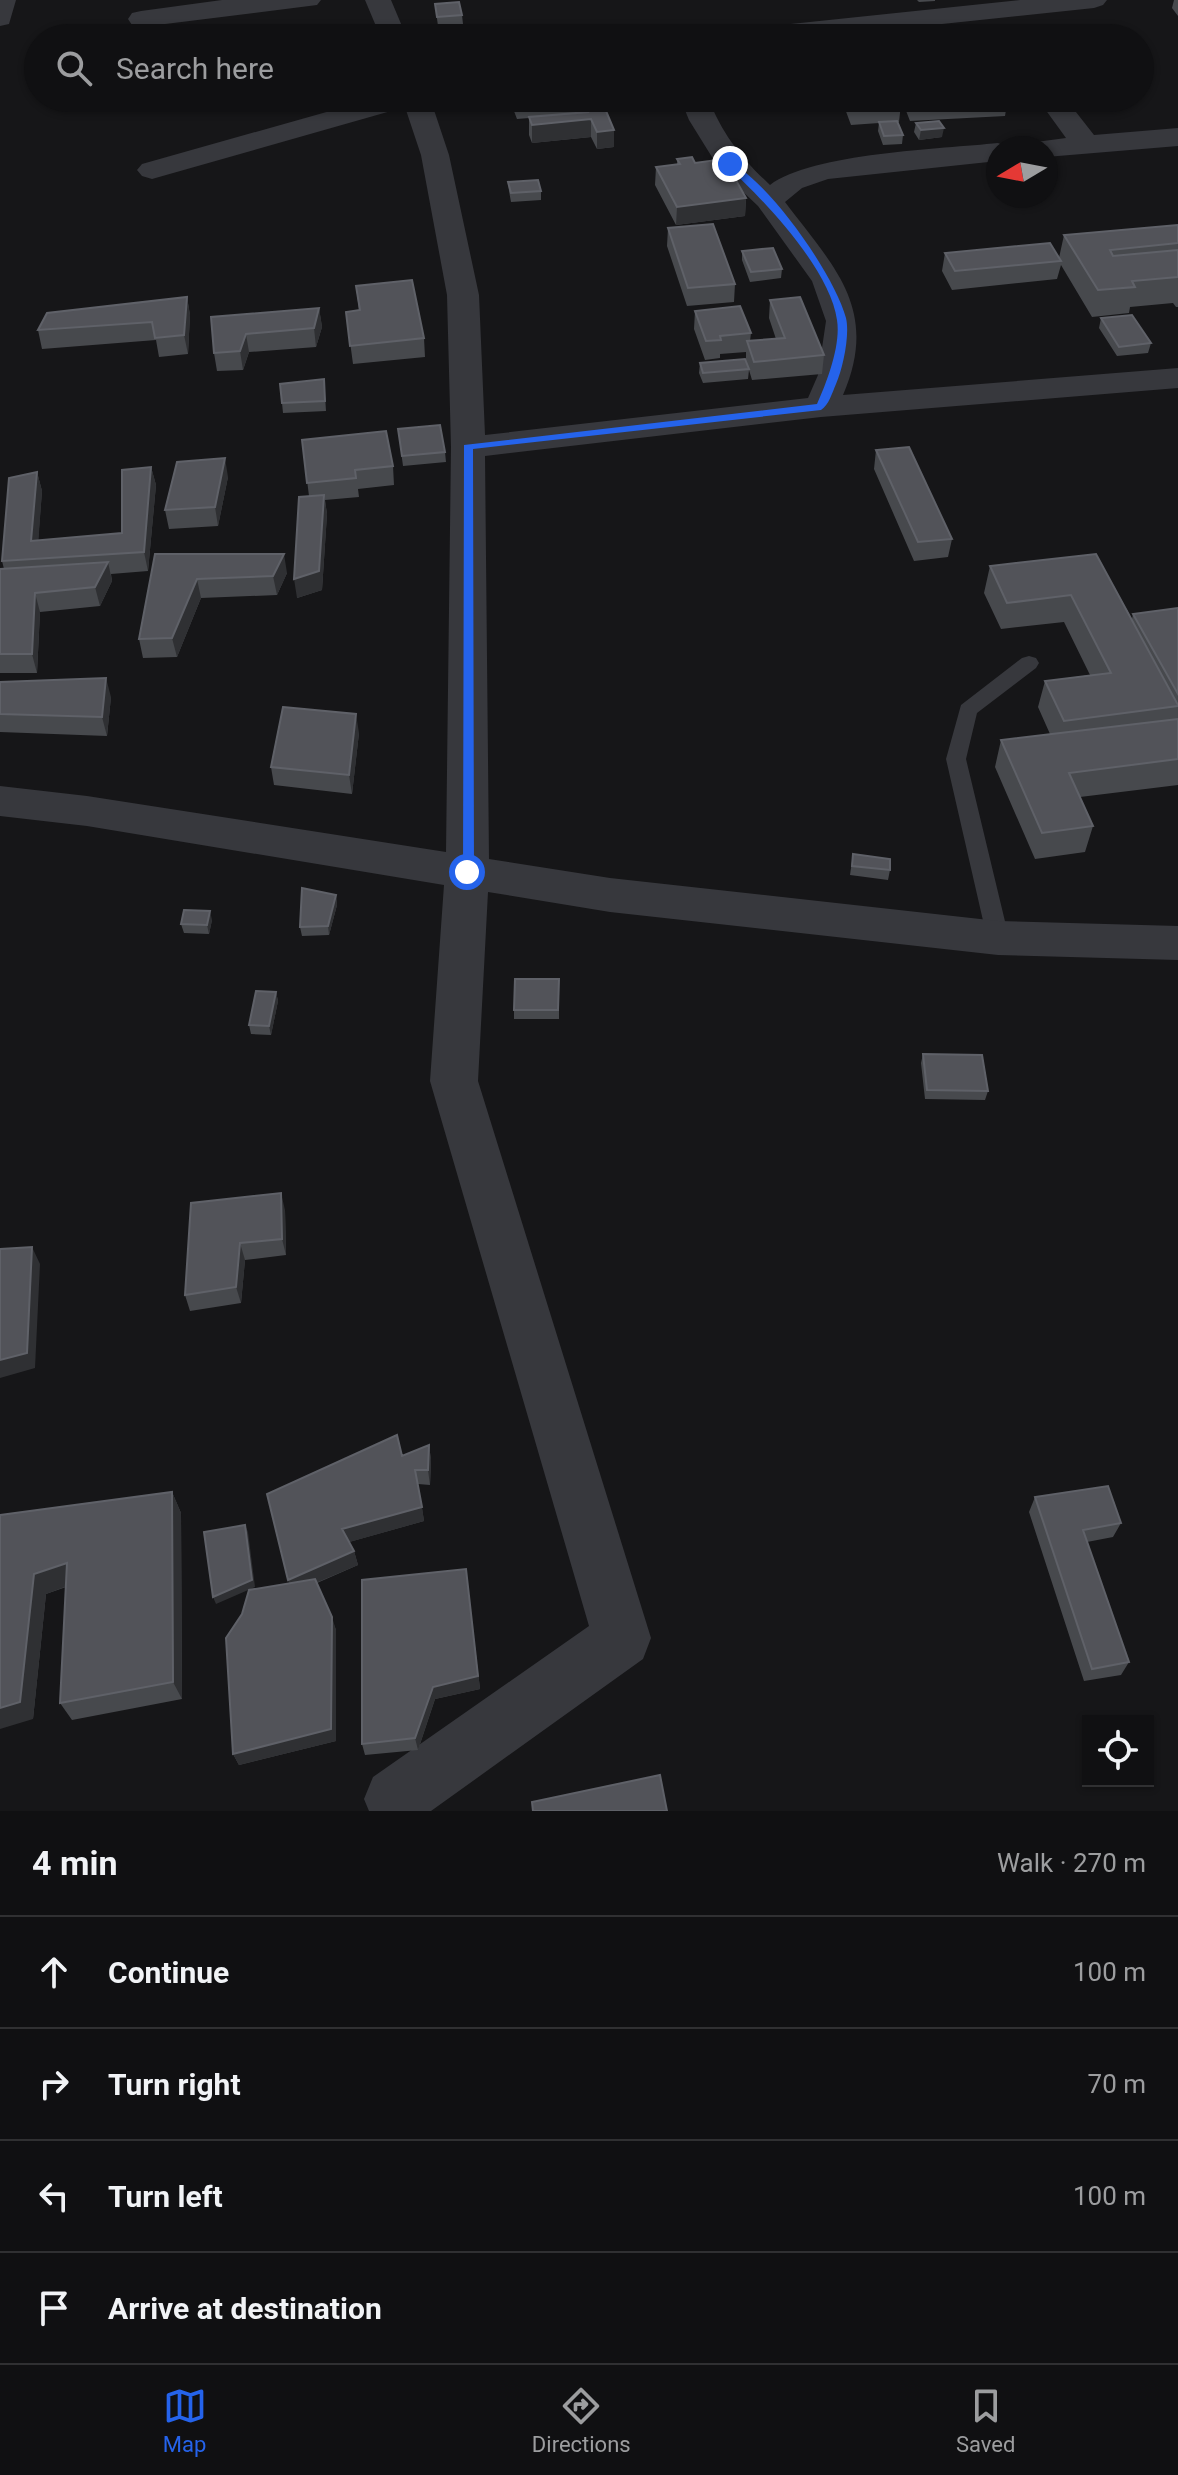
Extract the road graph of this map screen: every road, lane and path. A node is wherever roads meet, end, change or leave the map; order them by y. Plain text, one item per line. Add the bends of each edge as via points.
1 (3, 0) edge
2 (308, 0) edge
3 (378, 0) edge
4 (1094, 0) edge
5 (977, 12) junction
6 (0, 18) edge
7 (141, 19) dead end
8 (388, 24) edge
9 (865, 24) edge
10 (988, 24) edge
11 (357, 112) edge
12 (421, 112) edge
13 (700, 112) edge
14 (1061, 112) edge
15 (1178, 137) edge
16 (1086, 145) junction
17 (1058, 147) edge
18 (986, 153) edge
19 (152, 170) dead end
20 (769, 200) junction
21 (1178, 378) edge
22 (821, 407) junction
23 (468, 447) junction
24 (1029, 663) dead end
25 (0, 801) edge
26 (467, 872) junction
27 (998, 938) junction
28 (1178, 943) edge
29 (395, 1799) dead end

1 - 6 street
2 - 7 street
3 - 8 street
4 - 5 street
5 - 9 street
5 - 10 street
11 - 19 street
12 - 23 street via 435,155 463,295
13 - 20 street via 730,164
14 - 16 street
15 - 16 street
16 - 17 street
18 - 20 street via 824,171 792,182
20 - 22 street via 828,281 842,321 835,375
21 - 22 street
22 - 23 street
23 - 26 street
24 - 27 lane via 968,710 956,759
25 - 26 street
26 - 27 street via 610,895
26 - 29 street via 454,1081 622,1638
27 - 28 street

